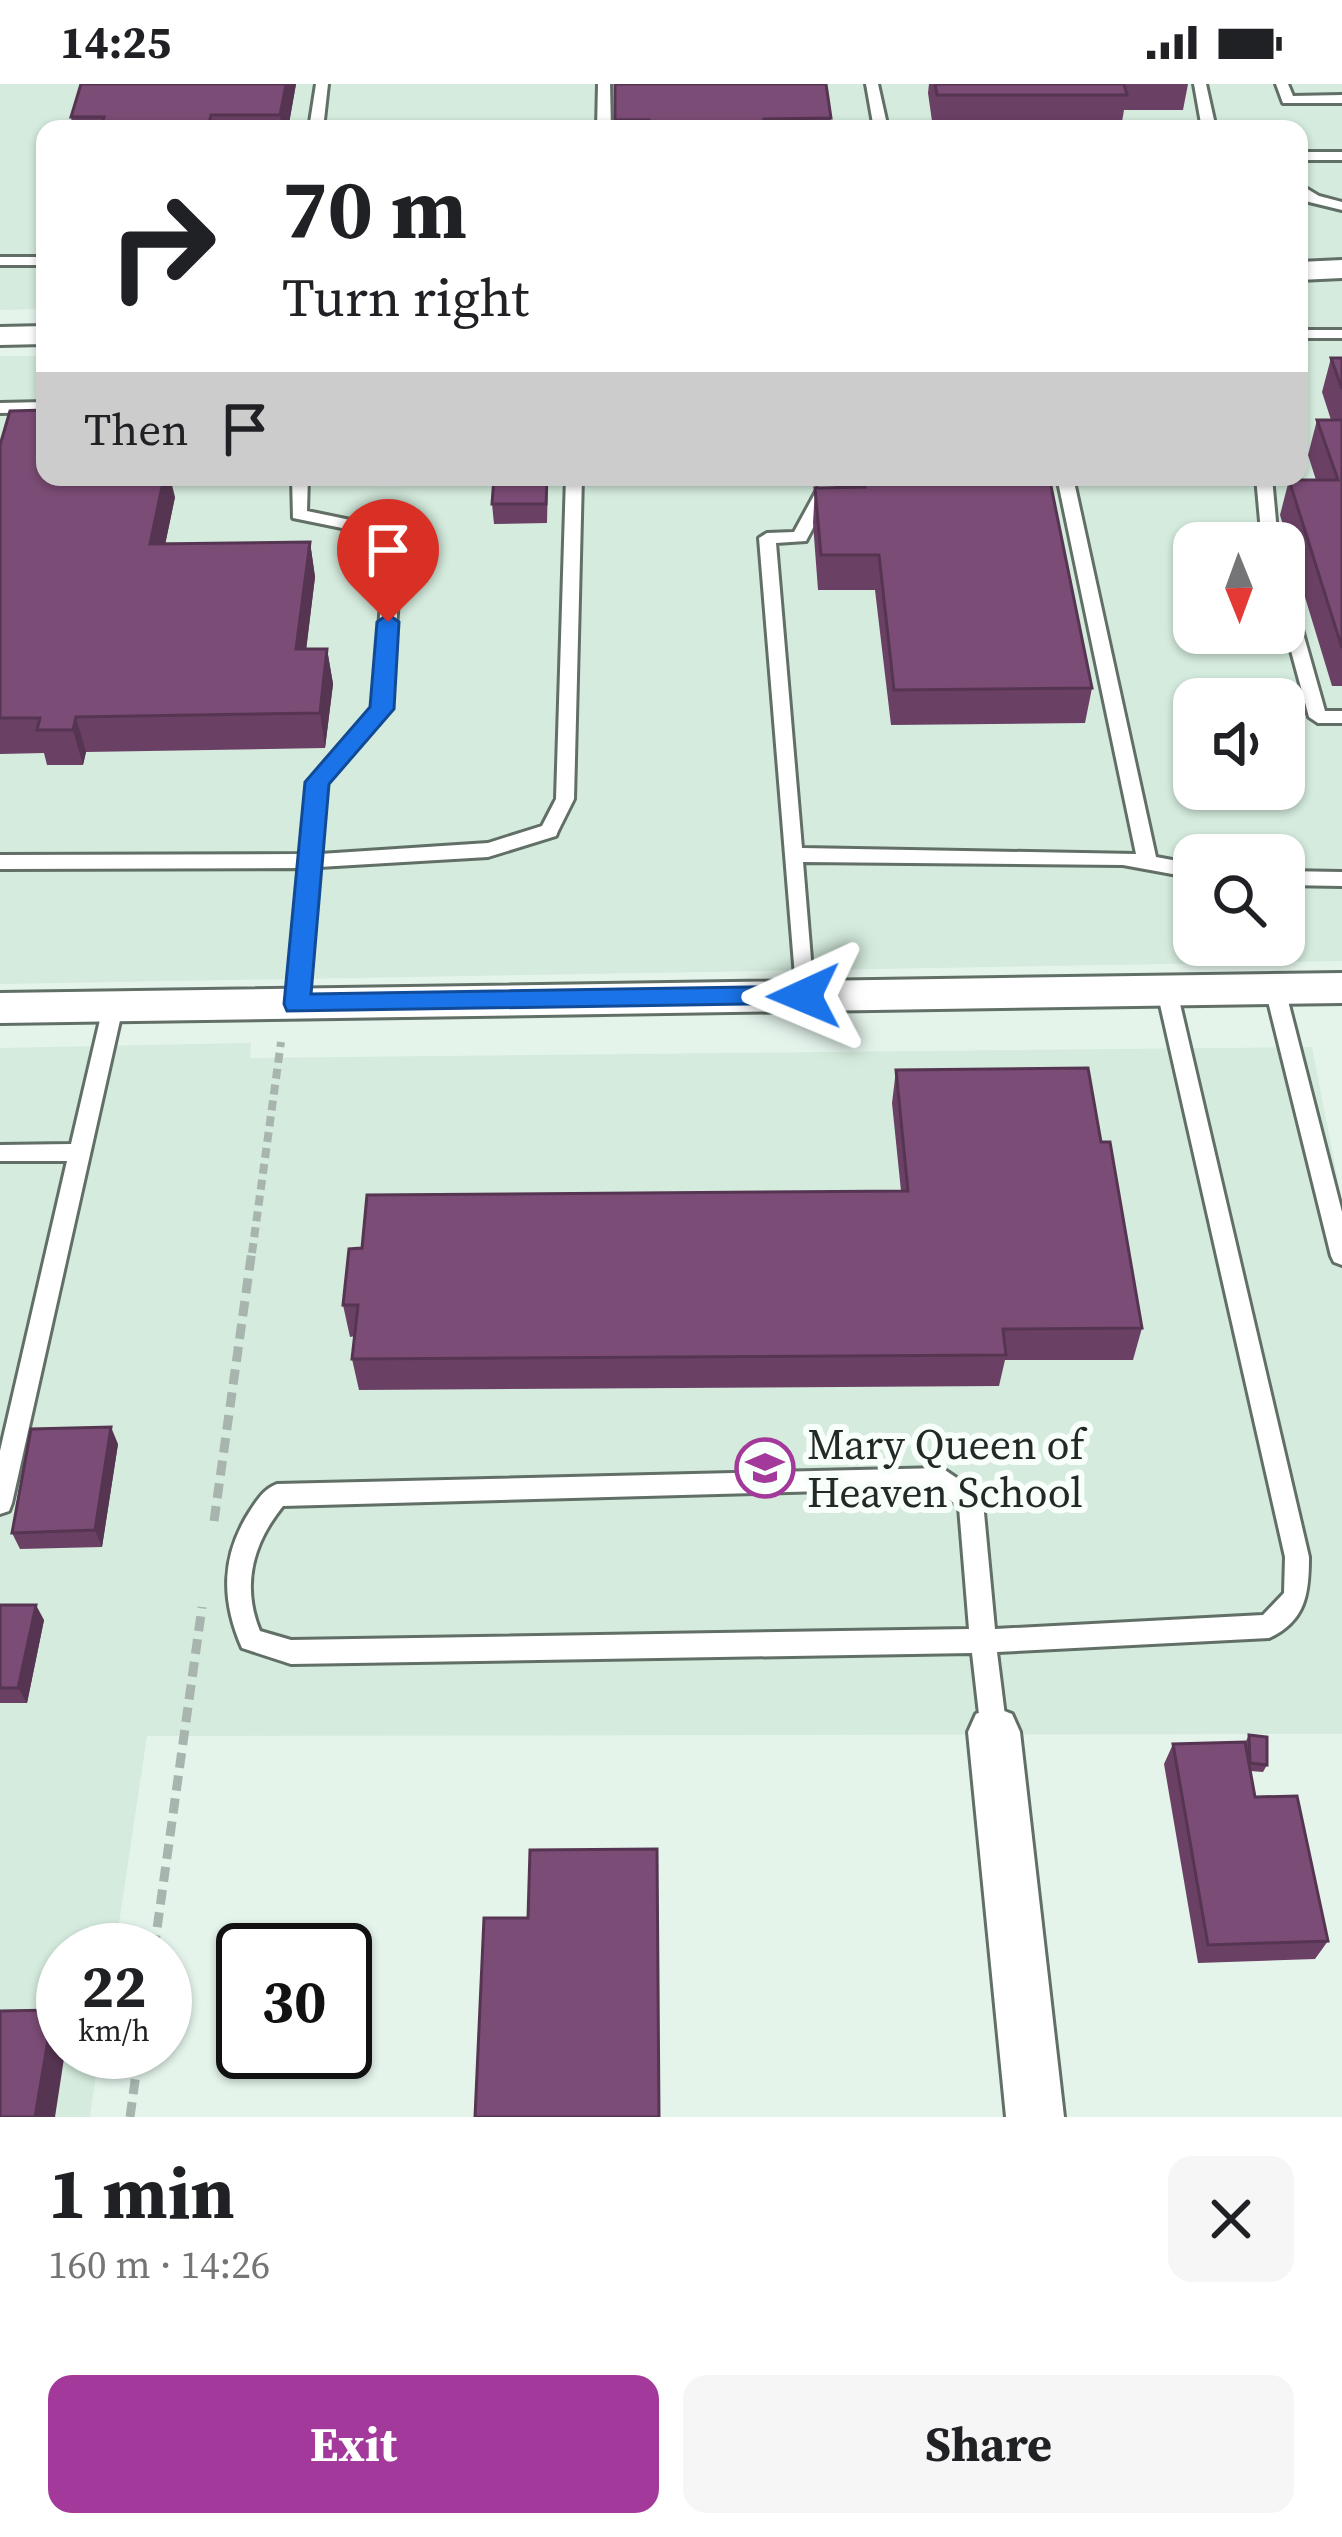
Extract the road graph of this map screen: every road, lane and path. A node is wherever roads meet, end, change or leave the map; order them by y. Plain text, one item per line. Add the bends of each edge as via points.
1 (322, 84) edge
2 (604, 84) edge
3 (872, 84) edge
4 (1200, 84) edge
5 (1282, 84) edge
6 (1342, 100) edge
7 (317, 120) edge
8 (604, 120) edge
9 (879, 120) edge
10 (1207, 120) edge
11 (1308, 156) edge
12 (1342, 156) edge
13 (1308, 195) edge
14 (1342, 206) edge
15 (0, 261) edge
16 (36, 261) edge
17 (1342, 269) edge
18 (1308, 271) edge
19 (1308, 334) edge
20 (1342, 334) edge
21 (36, 335) edge
22 (0, 336) edge
23 (0, 407) edge
24 (36, 407) edge
25 (300, 486) edge
26 (574, 486) edge
27 (827, 486) edge
28 (1067, 486) edge
29 (1265, 486) edge
30 (1268, 522) edge
31 (1301, 654) edge
32 (1342, 717) edge
33 (795, 855) junction
34 (310, 861) junction
35 (0, 862) edge
36 (1147, 862) junction
37 (1173, 867) edge
38 (1305, 878) edge
39 (1342, 878) edge
40 (1342, 988) edge
41 (1275, 989) junction
42 (1167, 991) junction
43 (804, 996) junction
44 (297, 1004) junction
45 (113, 1007) junction
46 (0, 1008) edge
47 (280, 1054) dead end
48 (0, 1153) edge
49 (82, 1153) junction
50 (1342, 1256) edge
51 (0, 1503) edge
52 (213, 1526) dead end
53 (203, 1596) dead end
54 (983, 1641) junction
55 (994, 1732) joint
56 (158, 1923) edge
57 (136, 2079) edge
58 (130, 2117) edge
59 (1035, 2117) edge

1 - 7 lane
2 - 8 lane
3 - 9 lane
4 - 10 lane
5 - 6 lane via 1288,100
11 - 12 lane
13 - 14 lane
15 - 16 lane
17 - 18 street
19 - 20 lane
21 - 22 street
23 - 24 lane
25 - 34 lane via 298,514 394,534 382,709 317,782
26 - 34 lane via 565,799 549,831 488,850
27 - 33 lane via 800,537 767,538
28 - 36 lane
29 - 30 lane
31 - 32 lane via 1318,717
33 - 36 lane
33 - 43 lane
34 - 35 lane
34 - 44 lane
36 - 37 lane
38 - 39 lane
40 - 41 street
41 - 42 street
41 - 50 lane
42 - 43 street
42 - 54 lane via 1297,1557 1296,1598 1269,1626
43 - 44 street
44 - 45 street
45 - 46 street
45 - 49 lane
47 - 52 path
48 - 49 lane
49 - 51 lane
53 - 56 path
54 - 54 lane via 971,1502 942,1479 277,1495 253,1521 236,1612 251,1640 291,1652
54 - 55 lane
55 - 59 street
57 - 58 path

